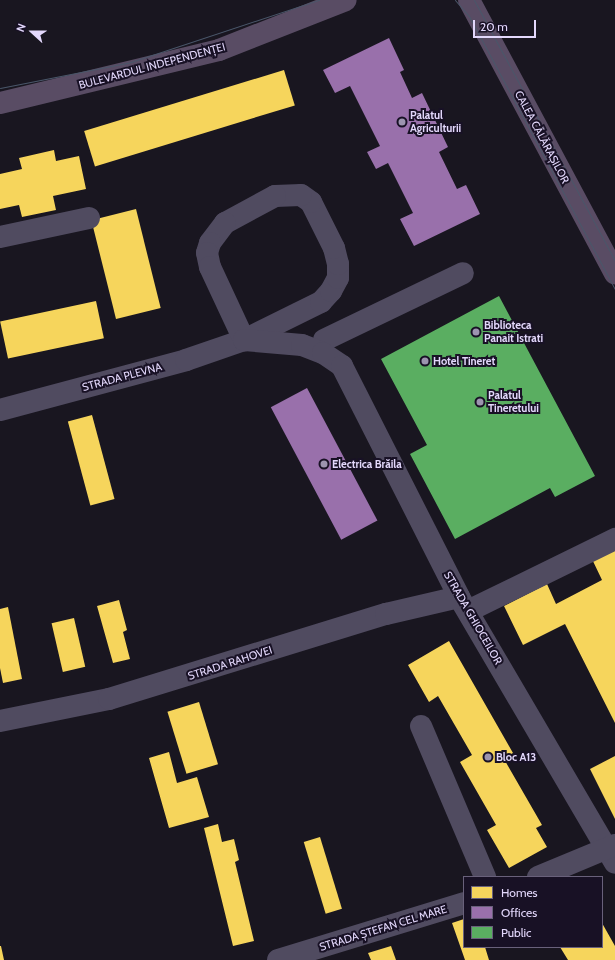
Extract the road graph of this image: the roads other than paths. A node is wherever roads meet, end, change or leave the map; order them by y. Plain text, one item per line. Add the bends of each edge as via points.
1 (346, 0) edge
2 (470, 0) edge
3 (0, 103) edge
4 (89, 218) dead end
5 (0, 237) edge
6 (463, 273) dead end
7 (615, 274) edge
8 (306, 312) junction
9 (244, 340) junction
10 (324, 340) junction
11 (342, 366) junction
12 (0, 410) edge
13 (615, 539) edge
14 (463, 604) junction
15 (0, 721) edge
16 (421, 726) dead end
17 (613, 852) edge
18 (485, 876) edge
19 (541, 876) edge
20 (463, 903) edge
21 (278, 960) edge

1 - 3 main road, BULEVARDUL INDEPENDENȚEI via 218,50
2 - 7 main road, CALEA CĂLĂRAȘILOR
4 - 5 street
6 - 10 street
8 - 9 street, STRADA PLEVNA
8 - 9 street, STRADA PLEVNA via 332,291 338,278 334,248 311,202 301,196 275,196 225,223 210,243 210,267
8 - 10 street, STRADA GHIOCEILOR
9 - 11 street, STRADA GHIOCEILOR via 302,345 323,353
9 - 12 street, STRADA PLEVNA via 186,360
10 - 11 street, STRADA GHIOCEILOR
11 - 14 street, STRADA GHIOCEILOR
13 - 14 street, STRADA RAHOVEI
14 - 15 street, STRADA RAHOVEI via 386,614 109,699
14 - 17 street, STRADA GHIOCEILOR
16 - 18 street
17 - 19 street
20 - 21 street, STRADA ȘTEFAN CEL MARE

